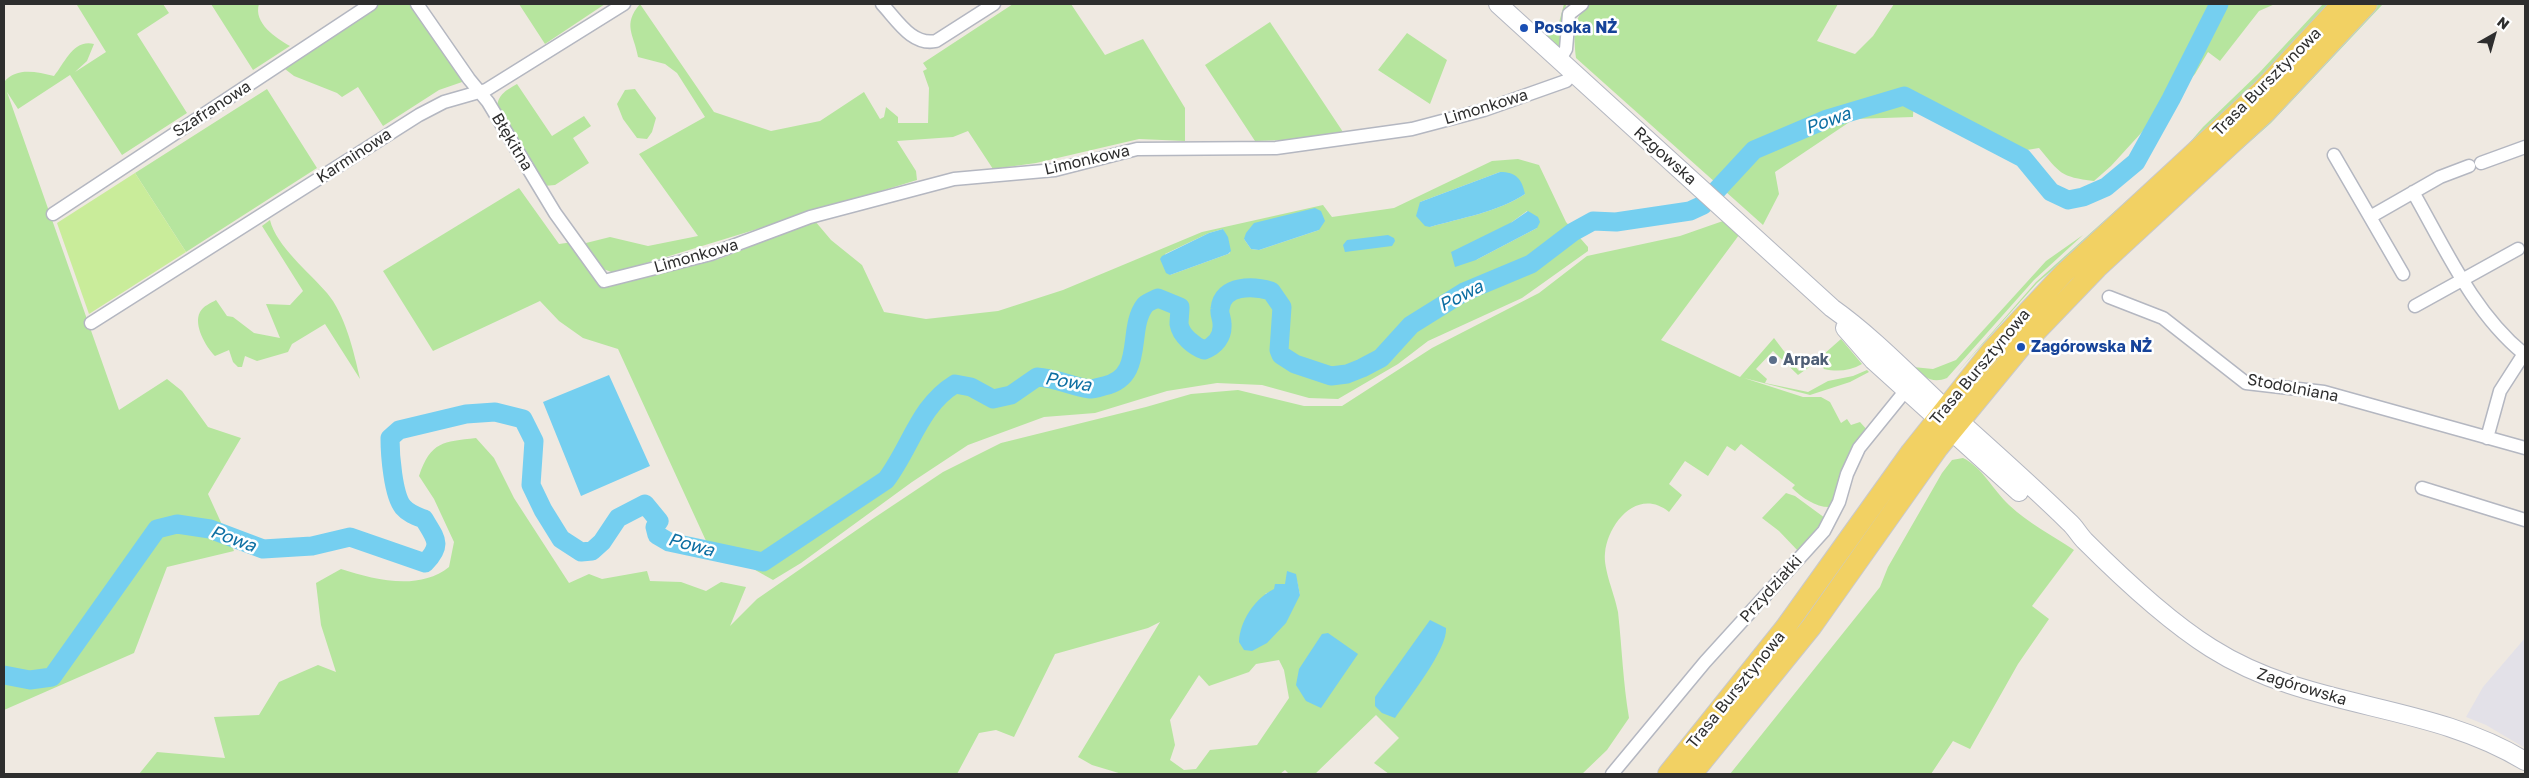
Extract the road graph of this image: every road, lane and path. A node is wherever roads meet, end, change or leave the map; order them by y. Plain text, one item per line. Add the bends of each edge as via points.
1 (371, 4) edge
2 (417, 4) edge
3 (624, 4) edge
4 (882, 4) edge
5 (994, 4) edge
6 (1498, 4) edge
7 (1582, 4) edge
8 (2342, 4) edge
9 (2366, 4) edge
10 (1559, 61) junction
11 (1573, 73) junction
12 (479, 91) junction
13 (2525, 147) edge
14 (2334, 155) dead end
15 (2414, 192) junction
16 (53, 214) dead end
17 (2370, 217) junction
18 (2518, 250) dead end
19 (2403, 274) dead end
20 (2463, 280) junction
21 (604, 281) joint
22 (2109, 297) dead end
23 (2415, 306) dead end
24 (91, 323) dead end
25 (2524, 353) edge
26 (1892, 368) junction
27 (1906, 390) junction
28 (1941, 412) junction
29 (1956, 426) junction
30 (2487, 438) junction
31 (2525, 448) edge
32 (2422, 488) dead end
33 (2525, 520) edge
34 (2525, 761) edge
35 (1612, 774) edge
36 (1668, 774) edge
37 (1692, 774) edge

1 - 16 street, Szafranowa
2 - 12 street, Błękitna
3 - 12 street, Karminowa via 486,90
4 - 5 street via 914,38 926,43 936,41
6 - 10 street, Rzgowska
7 - 10 street via 1569,14 1566,49
8 - 28 main road, Trasa Bursztynowa via 2262,90 2047,289
9 - 29 main road, Trasa Bursztynowa via 2266,112 2062,303
10 - 11 street, Rzgowska
11 - 21 street, Limonkowa via 1566,81 1484,110 1412,129 1276,148 1137,149 1055,170 954,179 810,217 711,254
11 - 26 street, Rzgowska via 1832,308 1854,339
12 - 21 street, Błękitna via 555,213
12 - 24 street, Karminowa via 444,102 418,115
13 - 15 street via 2440,177
14 - 17 street
15 - 17 street
15 - 20 street
17 - 19 street
18 - 20 street
20 - 23 street
20 - 25 street via 2490,320
22 - 30 street, Stodolniana via 2164,318 2246,383 2324,392
25 - 30 street via 2500,391
26 - 27 street, Zagórowska
26 - 28 street, Zagórowska
27 - 28 street, Zagórowska
27 - 35 street, Przydziałki via 1859,448 1839,502 1824,531 1705,662
28 - 29 street, Zagórowska
28 - 36 main road, Trasa Bursztynowa via 1785,628
29 - 34 street, Zagórowska via 2031,503 2084,540 2184,629 2238,665 2276,682 2320,695 2453,726 2492,742
29 - 37 main road, Trasa Bursztynowa via 1812,626
30 - 31 street, Stodolniana
32 - 33 street

